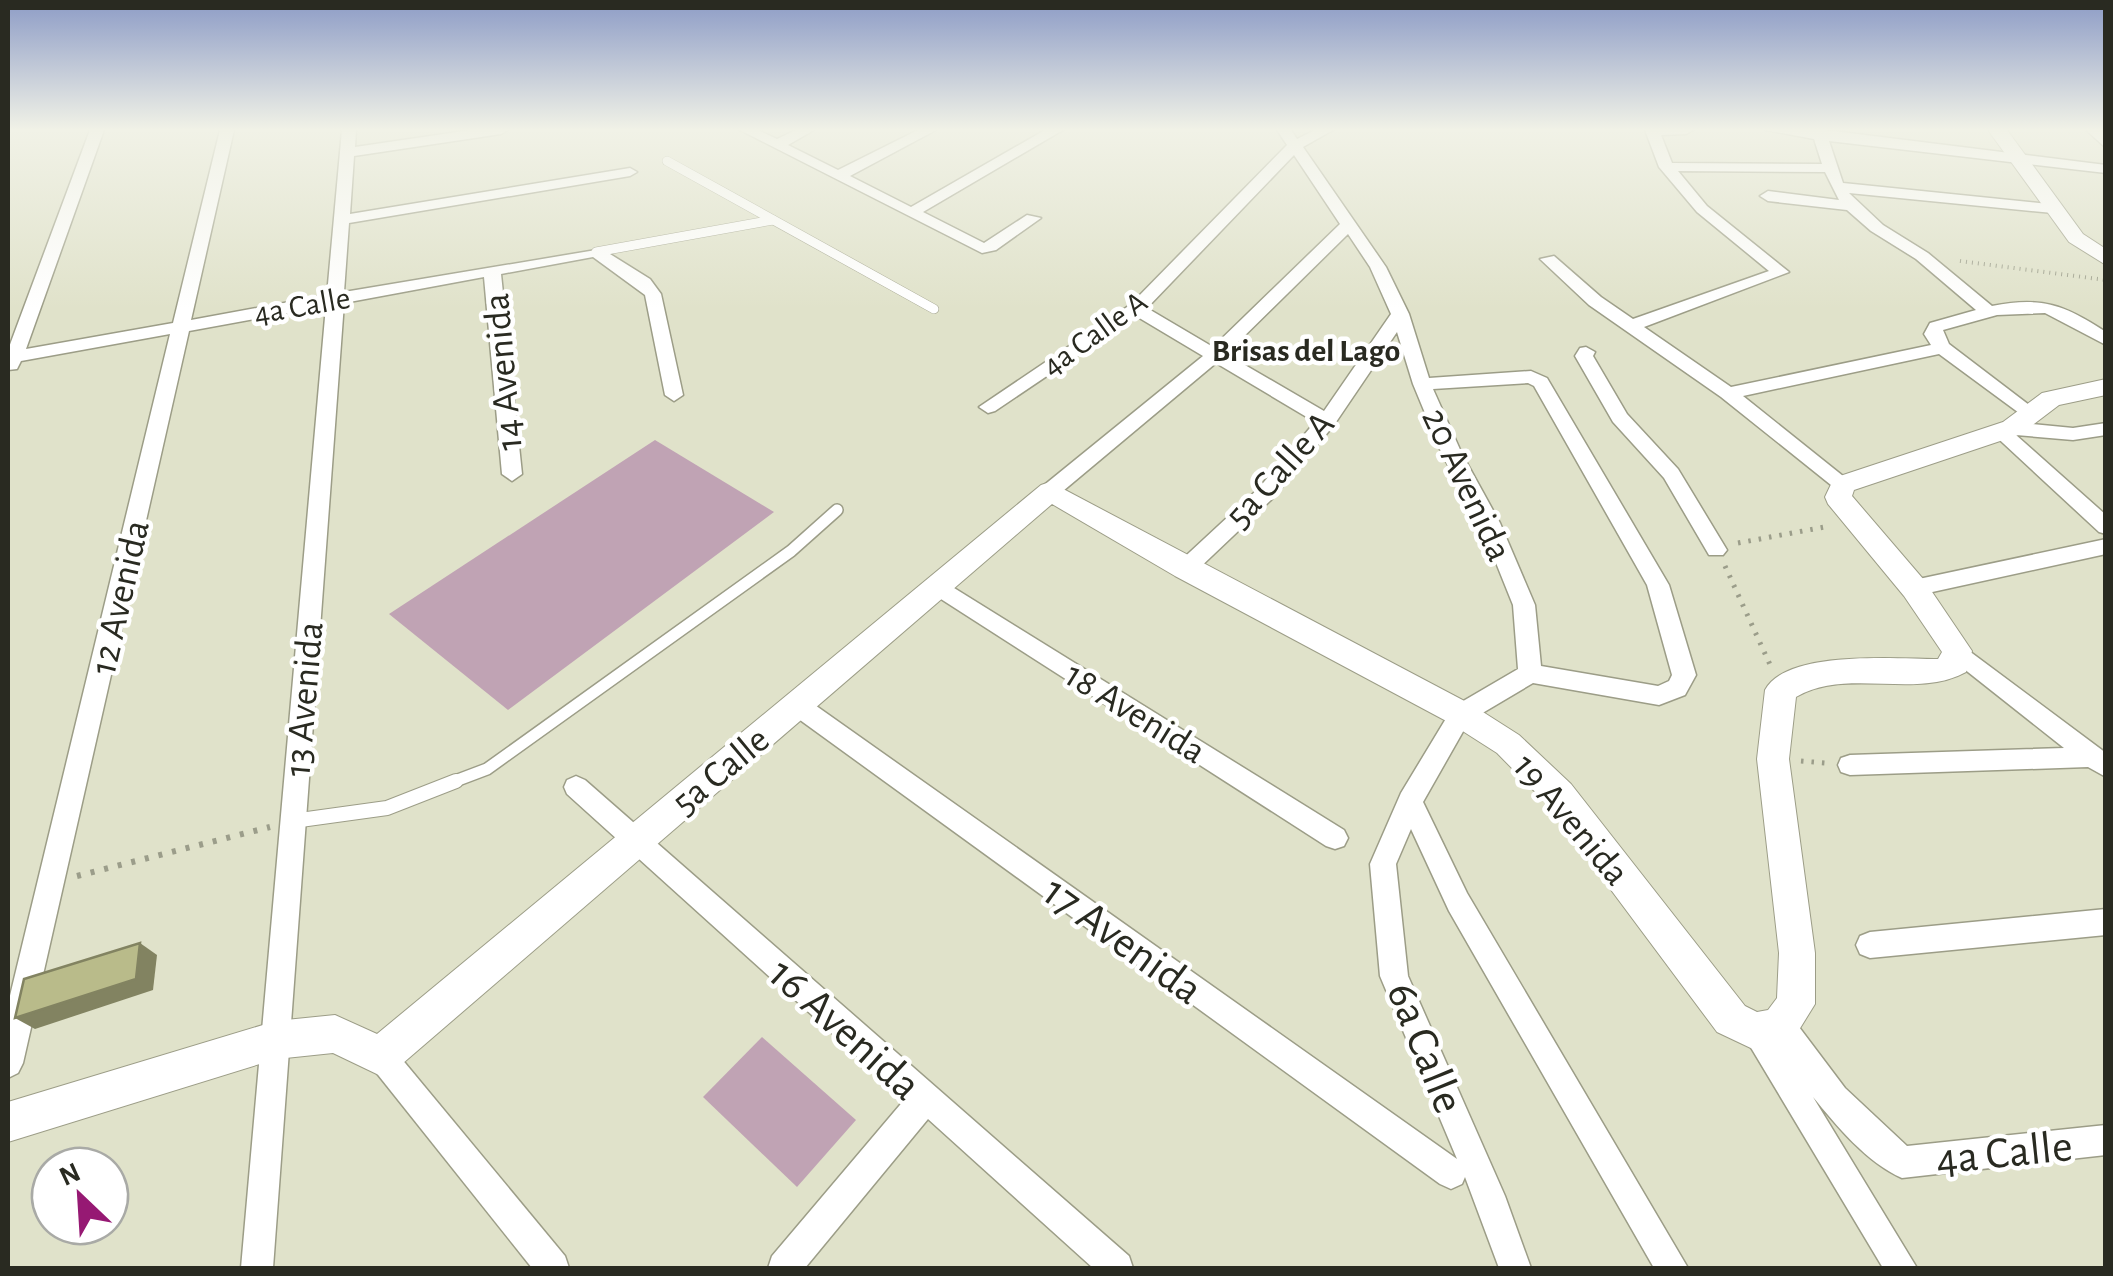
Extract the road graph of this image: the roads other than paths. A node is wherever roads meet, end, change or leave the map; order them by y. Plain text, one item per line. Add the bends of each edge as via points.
1 (75, 190) edge
2 (214, 190) edge
3 (344, 190) edge
4 (525, 190) edge
5 (718, 190) edge
6 (866, 190) edge
7 (952, 190) edge
8 (1243, 190) edge
9 (1325, 190) edge
10 (1685, 190) edge
11 (1839, 190) edge
12 (1863, 190) edge
13 (2040, 190) edge
14 (1768, 196) dead end
15 (1852, 206) junction
16 (2053, 208) junction
17 (913, 212) junction
18 (1033, 218) dead end
19 (342, 220) junction
20 (773, 220) junction
21 (1349, 224) junction
22 (596, 252) junction
23 (2101, 252) edge
24 (1548, 260) dead end
25 (492, 270) junction
26 (336, 299) junction
27 (1136, 308) junction
28 (934, 310) dead end
29 (1987, 310) junction
30 (1400, 314) junction
31 (183, 326) junction
32 (1630, 326) junction
33 (2106, 340) edge
34 (1942, 348) junction
35 (1586, 352) dead end
36 (1216, 355) junction
37 (10, 362) edge
38 (1422, 384) junction
39 (2106, 386) edge
40 (1728, 393) junction
41 (674, 395) dead end
42 (988, 407) dead end
43 (1327, 420) junction
44 (2014, 425) junction
45 (2106, 429) edge
46 (512, 474) dead end
47 (1843, 484) junction
48 (1050, 491) junction
49 (836, 510) dead end
50 (2106, 527) edge
51 (2106, 546) edge
52 (1716, 550) road end
53 (1185, 569) junction
54 (938, 586) junction
55 (1914, 588) junction
56 (1957, 651) junction
57 (1530, 674) junction
58 (798, 705) junction
59 (1461, 714) junction
60 (2099, 762) edge
61 (1850, 765) road end
62 (576, 787) dead end
63 (1410, 801) junction
64 (293, 821) junction
65 (1335, 838) dead end
66 (635, 842) junction
67 (2106, 922) edge
68 (1870, 945) dead end
69 (1768, 1028) junction
70 (276, 1040) junction
71 (382, 1056) junction
72 (8, 1063) edge
73 (926, 1099) junction
74 (8, 1122) edge
75 (2106, 1140) edge
76 (1451, 1173) dead end
77 (257, 1268) edge
78 (553, 1268) edge
79 (784, 1268) edge
80 (1117, 1268) edge
81 (1515, 1268) edge
82 (1672, 1268) edge
83 (1902, 1268) edge

1 - 37 street
2 - 31 street, 12 Avenida
3 - 19 street, 13 Avenida
4 - 19 street
5 - 20 lane
6 - 17 street
7 - 17 street
8 - 27 street, 4a Calle A
9 - 21 street, 20 Avenida
10 - 32 street via 1781,272
11 - 15 street
12 - 16 street
13 - 16 street
14 - 15 street
15 - 29 street
16 - 23 street via 2076,238
17 - 18 street via 982,248
19 - 26 street, 13 Avenida
20 - 22 lane
20 - 28 lane
21 - 30 street, 20 Avenida
21 - 36 street, 5a Calle
22 - 25 street, 4a Calle
22 - 41 street via 653,294
24 - 32 street
25 - 26 street, 4a Calle
25 - 46 street, 14 Avenida
26 - 31 street, 4a Calle
26 - 64 street, 13 Avenida
27 - 36 street
27 - 42 street, 4a Calle A
29 - 33 street via 2056,310
29 - 34 street via 1936,326
30 - 38 street, 20 Avenida
30 - 43 street, 5a Calle A
31 - 37 street, 4a Calle
31 - 72 street, 12 Avenida
32 - 40 street
34 - 40 street
34 - 44 street
35 - 52 street via 1620,418 1671,474
36 - 43 street
36 - 48 street, 5a Calle
38 - 57 street, 20 Avenida via 1524,605
38 - 57 street via 1531,377 1541,382 1658,585 1684,674 1676,688 1659,696
39 - 44 street via 2051,398
40 - 47 street
43 - 53 street, 5a Calle A via 1265,494
44 - 45 street via 2073,434
44 - 47 street
44 - 50 street
47 - 55 street via 1838,497
48 - 53 street, 19 Avenida
48 - 54 street, 5a Calle
49 - 64 lane via 791,551 487,769 387,808
51 - 55 street
53 - 59 street, 19 Avenida
54 - 58 street, 5a Calle
54 - 65 street, 18 Avenida
55 - 56 street
56 - 60 street
56 - 69 street via 1955,664 1942,671 1818,674 1781,690 1774,759 1797,953 1796,1004
57 - 59 street
58 - 66 street, 5a Calle
58 - 76 street, 17 Avenida
59 - 63 street, 6a Calle
59 - 69 street, 19 Avenida via 1544,776 1731,1020
60 - 61 street
62 - 66 street, 16 Avenida
63 - 81 street, 6a Calle via 1383,864 1394,976
63 - 82 street via 1458,902
64 - 70 street, 13 Avenida
66 - 71 street, 5a Calle
66 - 73 street, 16 Avenida
67 - 68 street
69 - 75 street, 4a Calle via 1857,1126 1902,1162
69 - 83 street, 19 Avenida
70 - 71 street via 335,1034
70 - 74 street
70 - 77 street, 13 Avenida
71 - 78 street
73 - 79 street
73 - 80 street, 16 Avenida

